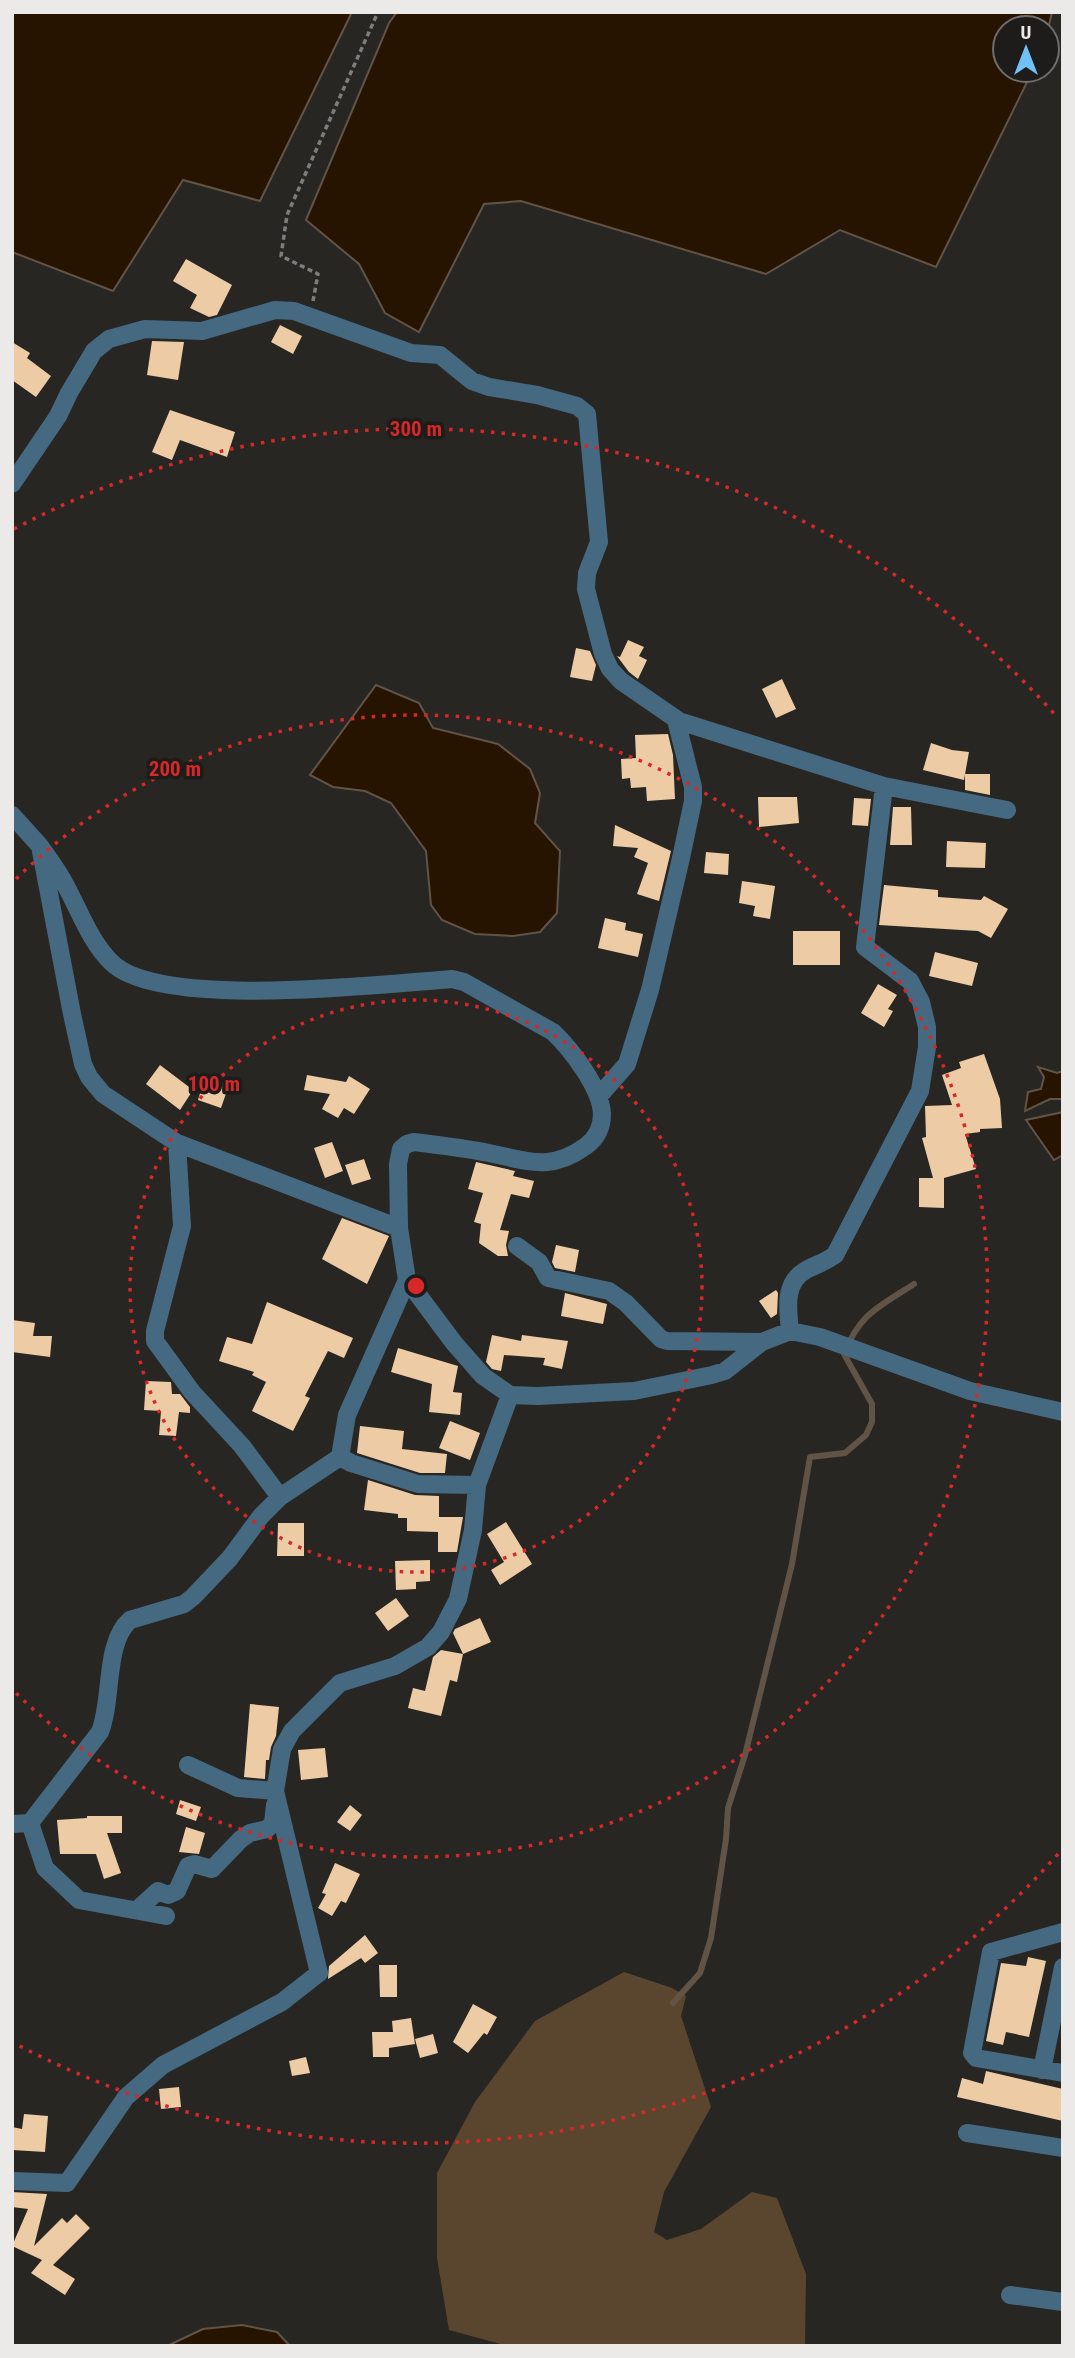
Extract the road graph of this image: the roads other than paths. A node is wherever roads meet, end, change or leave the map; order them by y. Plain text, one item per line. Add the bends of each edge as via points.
1 (12, 484) edge
2 (676, 720) junction
3 (884, 786) junction
4 (1007, 810) dead end
5 (12, 815) edge
6 (40, 846) junction
7 (599, 1096) junction
8 (177, 1143) junction
9 (399, 1228) junction
10 (517, 1246) dead end
11 (407, 1280) junction
12 (790, 1331) junction
13 (762, 1342) junction
14 (510, 1395) junction
15 (1063, 1412) edge
16 (340, 1457) junction
17 (477, 1485) junction
18 (280, 1497) junction
19 (188, 1765) dead end
20 (275, 1791) junction
21 (21, 1824) edge
22 (137, 1910) junction
23 (166, 1916) dead end
24 (1063, 1932) edge
25 (1063, 1968) edge
26 (1042, 2070) junction
27 (1063, 2073) edge
28 (967, 2133) dead end
29 (1063, 2148) edge
30 (12, 2181) edge
31 (1010, 2295) dead end
32 (1063, 2302) edge

1 - 2 street via 94,351 110,339 145,330 202,331 275,310 310,317 411,353 440,355 472,381 577,406 587,414 599,542 586,589 594,625 610,669
2 - 3 street
2 - 7 street via 692,786 681,858 627,1064
3 - 4 street
3 - 12 street via 865,947 910,981 921,1002 927,1027 922,1082 835,1255 796,1277 788,1298
5 - 6 street
6 - 7 street via 100,950 126,973 184,987 261,990 464,982 562,1040
6 - 8 street via 83,1064 103,1094
7 - 9 street via 597,1134 576,1153 556,1162 534,1163 407,1144 399,1155
8 - 9 street
8 - 18 street via 182,1226 155,1341
9 - 11 street
10 - 13 street via 539,1262 548,1278 619,1297 661,1339
11 - 14 street via 483,1376
11 - 16 street via 347,1415
12 - 13 street
12 - 15 street via 970,1391
13 - 14 street via 725,1371 712,1375 634,1391
14 - 17 street
16 - 17 street via 418,1484
16 - 18 street
17 - 20 street via 463,1582 441,1632 428,1647 395,1667 340,1683 292,1731 282,1749
18 - 21 street via 193,1597 124,1625 100,1732
19 - 20 street via 238,1788
20 - 22 street via 273,1823 267,1829 241,1839 212,1869 188,1866 177,1891 168,1895 158,1891
20 - 30 street via 319,1973 282,2002 163,2065 126,2097 67,2183
21 - 22 street via 45,1868 79,1900
22 - 23 street
24 - 26 street via 990,1952 972,2053 976,2058
25 - 26 street
26 - 27 street
28 - 29 street
31 - 32 street

